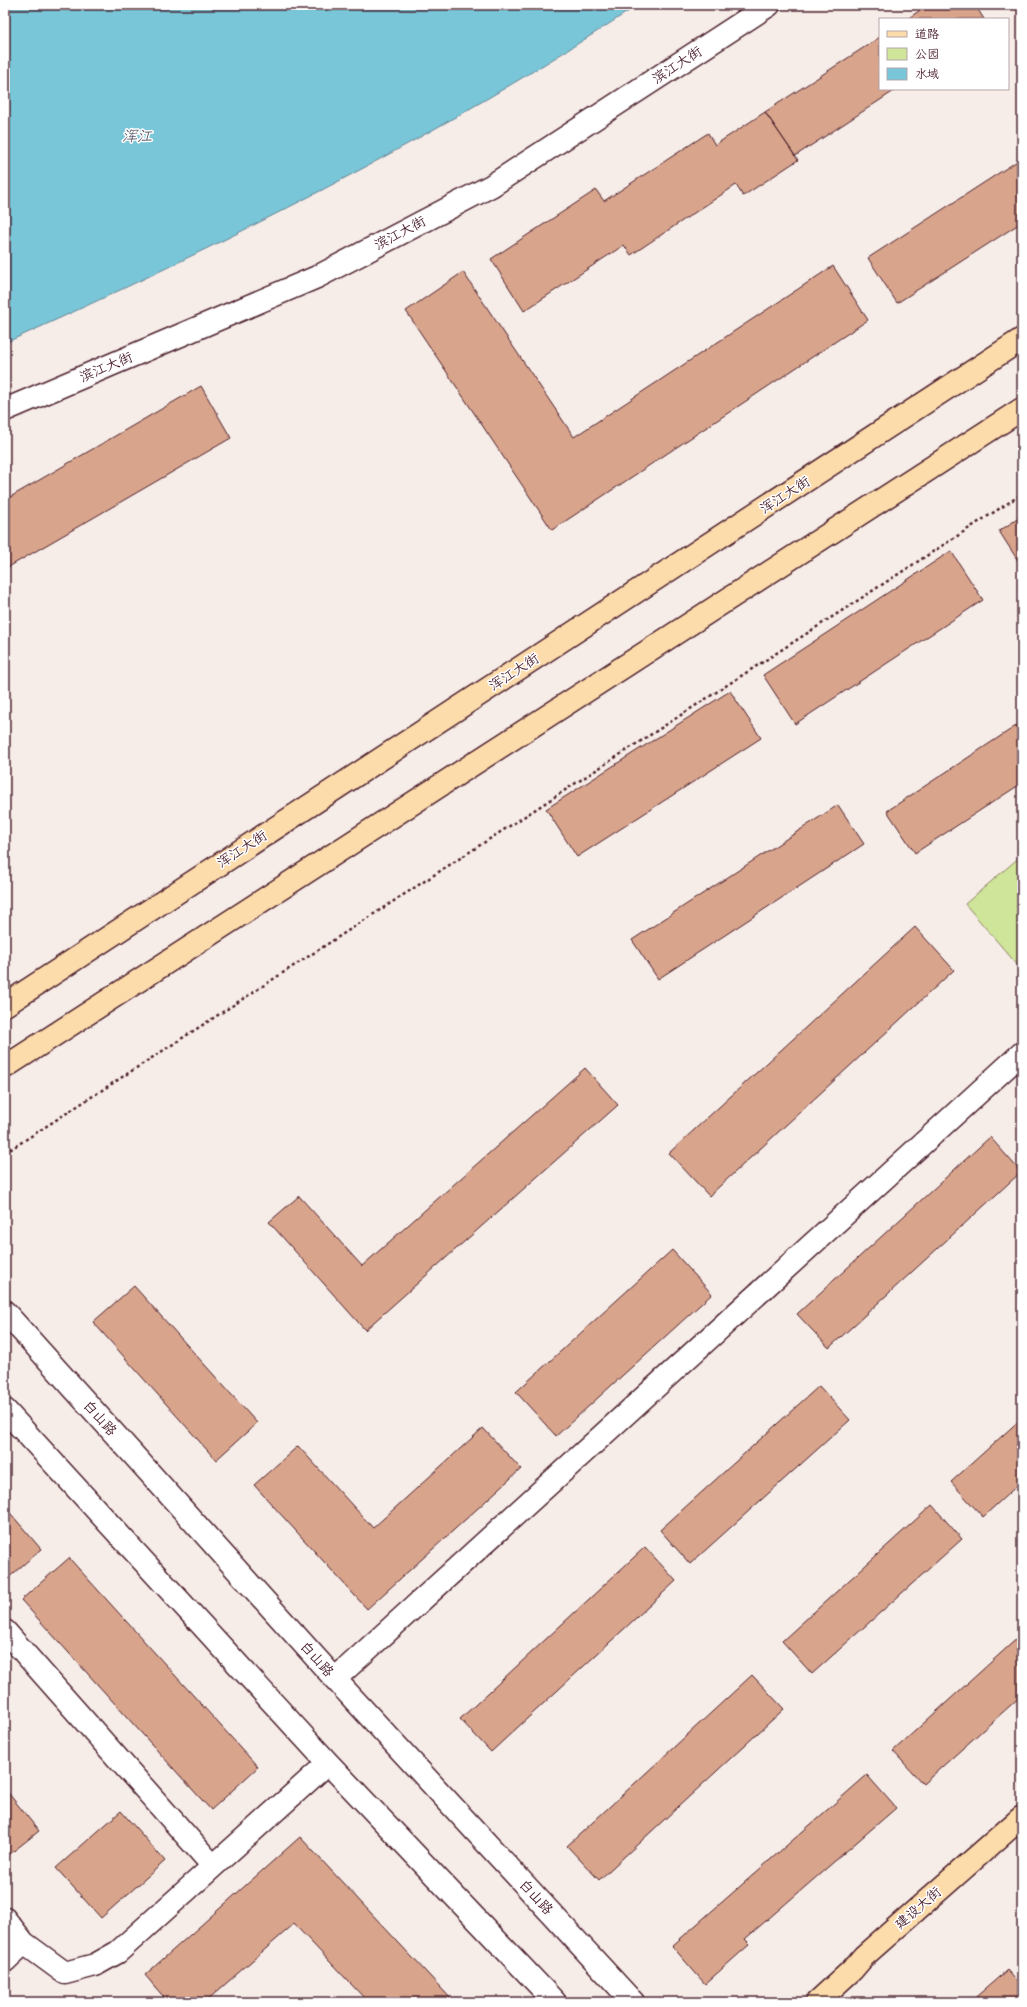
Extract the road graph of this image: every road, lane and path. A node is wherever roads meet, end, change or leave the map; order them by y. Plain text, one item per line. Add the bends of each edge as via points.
1 (769, 5) edge
2 (1022, 339) edge
3 (1022, 409) edge
4 (5, 410) edge
5 (1022, 494) edge
6 (5, 1005) edge
7 (1022, 1053) edge
8 (5, 1067) edge
9 (5, 1154) edge
10 (5, 1312) edge
11 (5, 1410) edge
12 (5, 1631) edge
13 (335, 1679) junction
14 (328, 1764) junction
15 (1022, 1817) edge
16 (214, 1866) junction
17 (5, 1919) edge
18 (24, 1943) junction
19 (5, 1960) edge
20 (555, 2002) edge
21 (633, 2002) edge
22 (817, 2002) edge

1 - 4 street, 滨江大街 via 491,186 317,277
2 - 6 main road, 浑江大街
3 - 8 main road
5 - 9 path
7 - 13 street
10 - 13 street, 白山路
11 - 14 street
12 - 16 street
13 - 21 street, 白山路
14 - 16 street
14 - 20 street
15 - 22 main road, 建设大街 via 864,1956
16 - 18 street via 118,1952 95,1965 65,1973
17 - 18 street
18 - 19 street

